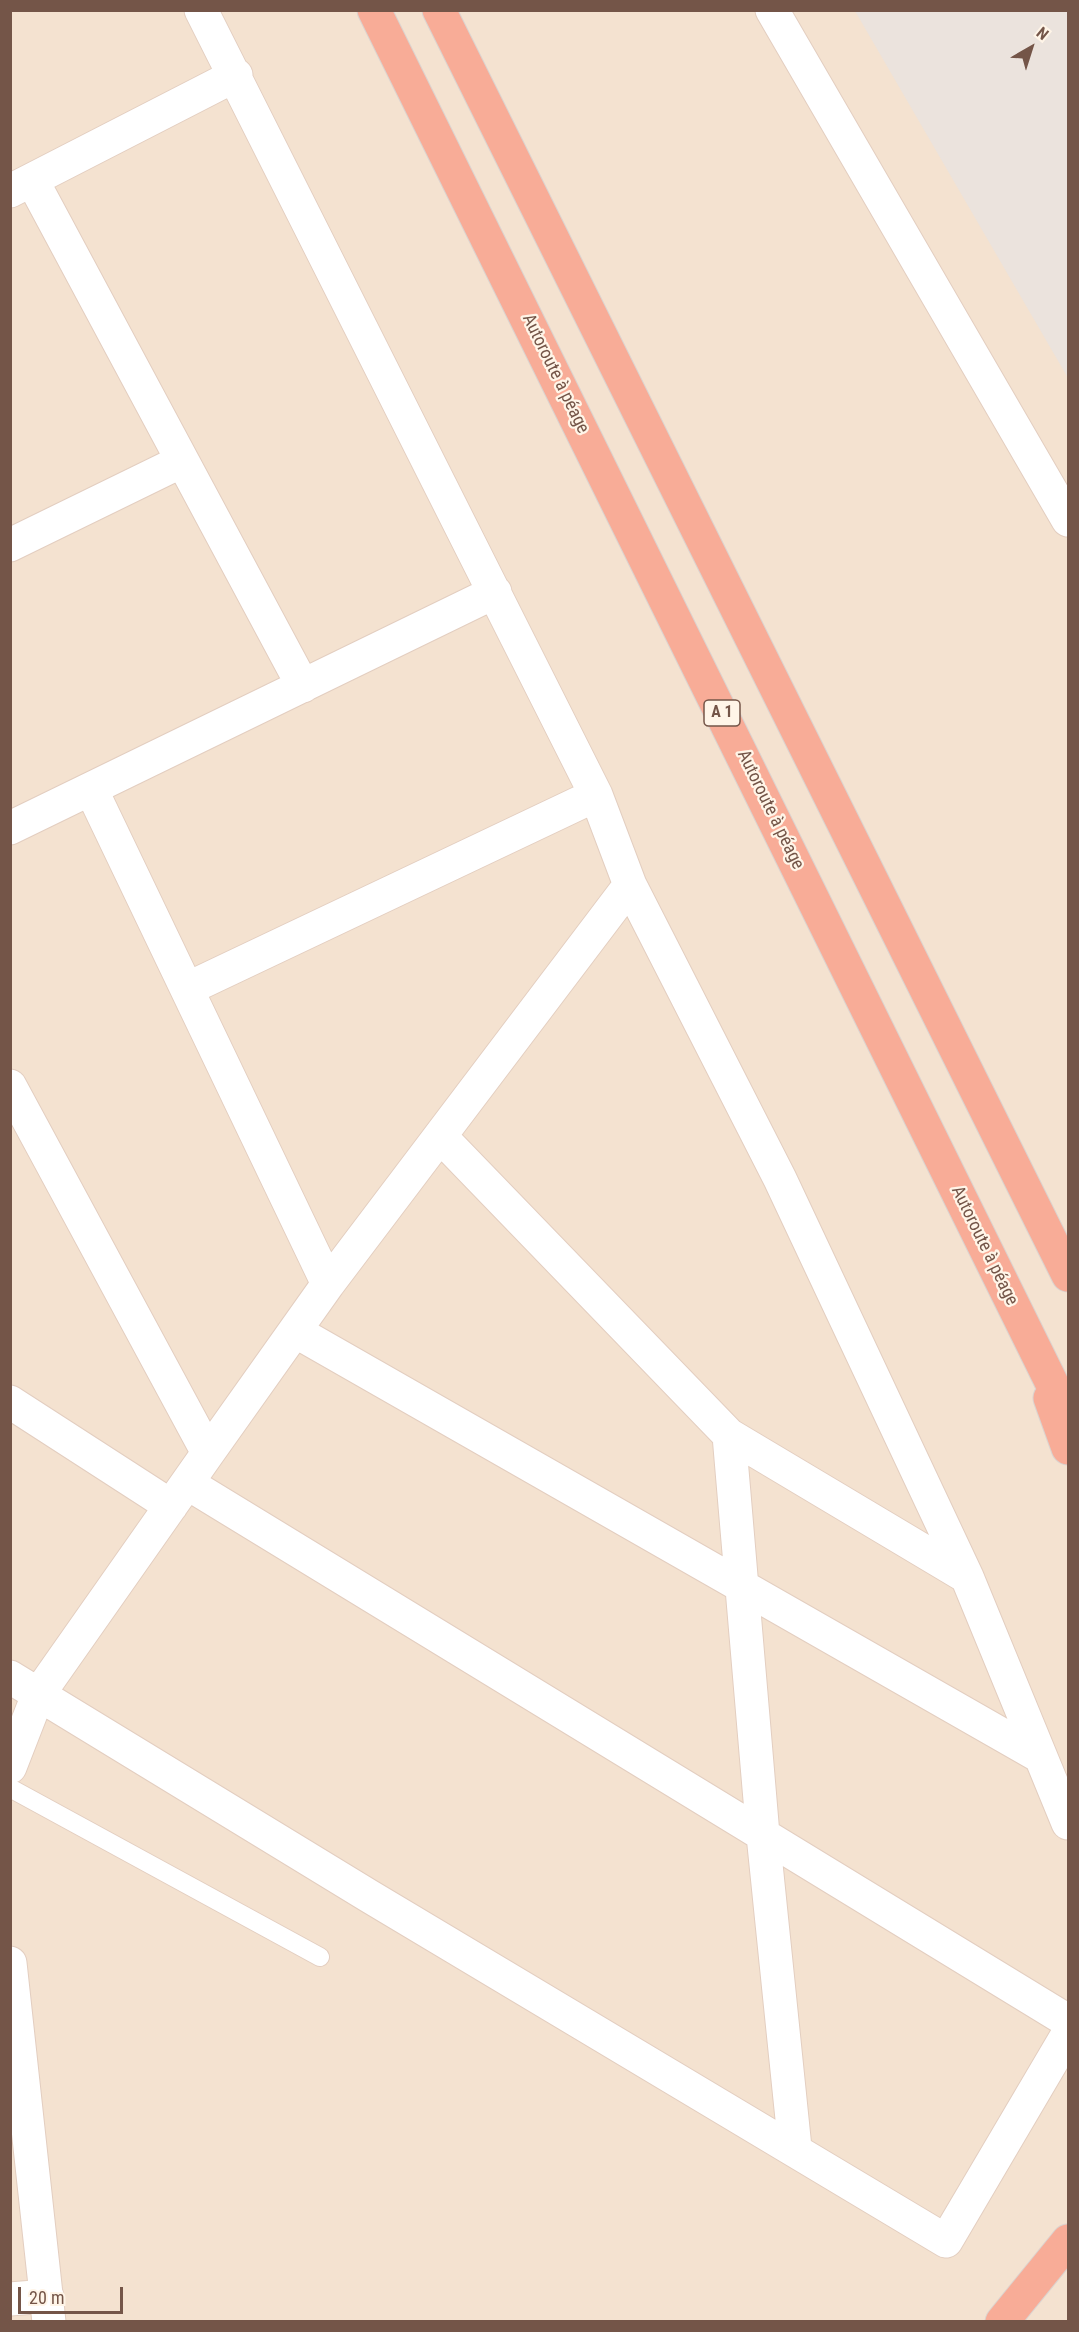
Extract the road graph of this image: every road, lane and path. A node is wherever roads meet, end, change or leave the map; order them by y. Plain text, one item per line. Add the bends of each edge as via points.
1 (201, 10) edge
2 (374, 10) edge
3 (439, 10) edge
4 (772, 10) edge
5 (236, 75) junction
6 (21, 185) edge
7 (182, 461) junction
8 (1068, 520) edge
9 (10, 545) edge
10 (495, 592) junction
11 (303, 686) junction
12 (91, 789) junction
13 (596, 795) junction
14 (10, 828) edge
15 (630, 885) junction
16 (187, 989) junction
17 (10, 1086) edge
18 (440, 1136) junction
19 (1028, 1192) junction
20 (1068, 1254) edge
21 (1068, 1275) edge
22 (328, 1284) junction
23 (1020, 1317) junction
24 (295, 1331) junction
25 (10, 1402) edge
26 (1068, 1416) edge
27 (729, 1435) junction
28 (1068, 1448) edge
29 (208, 1453) junction
30 (179, 1495) junction
31 (967, 1576) junction
32 (741, 1586) junction
33 (10, 1677) edge
34 (38, 1695) junction
35 (1041, 1757) junction
36 (10, 1767) edge
37 (10, 1788) edge
38 (1068, 1823) edge
39 (763, 1835) junction
40 (320, 1957) dead end
41 (10, 1963) edge
42 (1068, 2021) edge
43 (1068, 2034) edge
44 (17, 2079) edge
45 (795, 2148) junction
46 (1068, 2241) edge
47 (10, 2300) edge
48 (48, 2309) edge
49 (1002, 2322) edge

1 - 5 street
2 - 23 highway, Autoroute à péage / A 1
3 - 19 highway
4 - 8 street
5 - 6 street
5 - 10 street
6 - 7 street
7 - 9 street
7 - 11 street
10 - 11 street
10 - 13 street
11 - 12 street
12 - 14 street
12 - 16 street
13 - 15 street
13 - 16 street
15 - 18 street
15 - 31 street via 780,1179
16 - 22 street
17 - 29 street
18 - 22 street
18 - 27 street
19 - 20 highway
19 - 21 highway
22 - 24 street
23 - 26 highway, Autoroute à péage / A 1
23 - 28 highway
24 - 29 street
24 - 32 street
25 - 30 street
27 - 31 street
27 - 32 street
29 - 30 street
30 - 34 street
30 - 39 street
31 - 35 street
32 - 35 street
32 - 39 street
33 - 34 street
34 - 36 street
34 - 45 street
35 - 38 street
37 - 40 lane
39 - 42 street
39 - 45 street
41 - 44 street
43 - 45 street via 946,2241
44 - 48 street
46 - 49 highway
47 - 48 street

